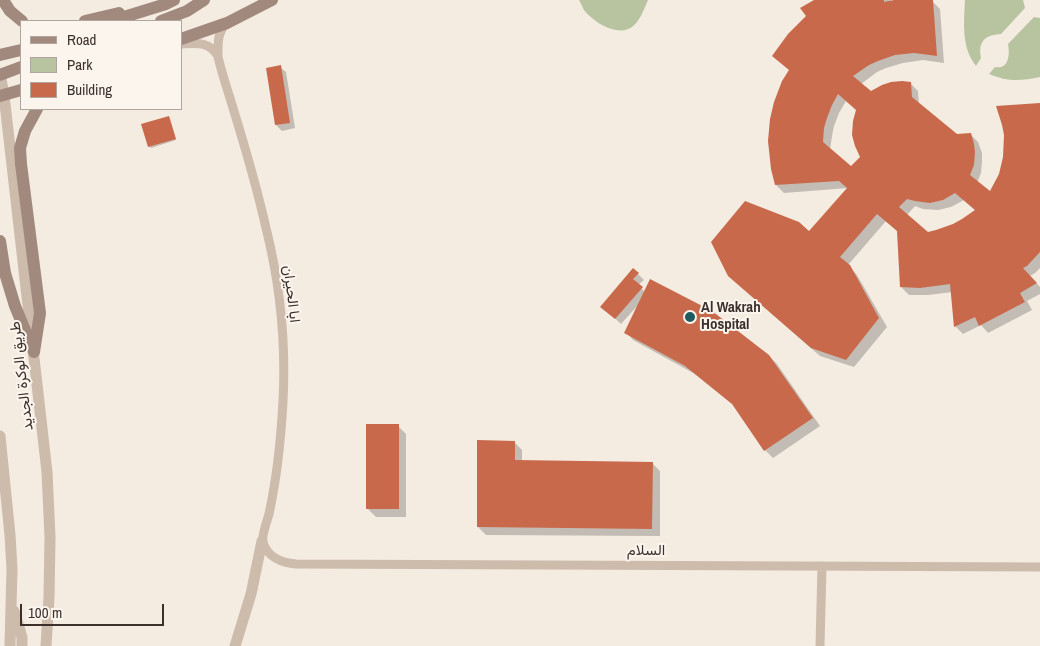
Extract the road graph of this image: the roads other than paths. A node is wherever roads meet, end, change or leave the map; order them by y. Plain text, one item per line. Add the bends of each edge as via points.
1 (3, 0) edge
2 (174, 0) edge
3 (204, 0) edge
4 (272, 0) edge
5 (141, 11) junction
6 (21, 20) edge
7 (89, 20) edge
8 (114, 20) edge
9 (164, 20) edge
10 (227, 23) junction
11 (182, 39) edge
12 (182, 44) edge
13 (20, 50) edge
14 (0, 56) edge
15 (218, 57) junction
16 (20, 67) edge
17 (0, 74) edge
18 (20, 90) edge
19 (1, 94) edge
20 (36, 110) edge
21 (0, 241) edge
22 (34, 352) junction
23 (0, 436) edge
24 (262, 541) junction
25 (822, 566) junction
26 (1040, 567) edge
27 (11, 603) junction
28 (10, 646) edge
29 (22, 646) edge
30 (46, 646) edge
31 (235, 646) edge
32 (820, 646) edge

1 - 6 main road
2 - 5 main road
3 - 9 main road
4 - 10 main road
5 - 7 main road via 120,12
5 - 8 main road
10 - 11 main road
10 - 15 street, ابا الحيران via 219,35
12 - 15 street via 206,45 213,48
13 - 14 main road
15 - 24 street, ابا الحيران via 266,228 277,284 282,338 282,425
16 - 17 main road
17 - 19 street, طريق الوكرة الجديد
18 - 19 main road
19 - 22 street, طريق الوكرة الجديد
20 - 22 main road via 20,148 40,313
21 - 22 main road via 15,306
22 - 30 street, طريق الوكرة الجديد via 47,472 50,537
23 - 27 street, طريق الوكرة الجديد via 10,535
24 - 25 street, السلام via 272,556 288,564
24 - 31 street via 251,594
25 - 26 street, السلام
25 - 32 street
27 - 28 street, طريق الوكرة الجديد
27 - 29 street

